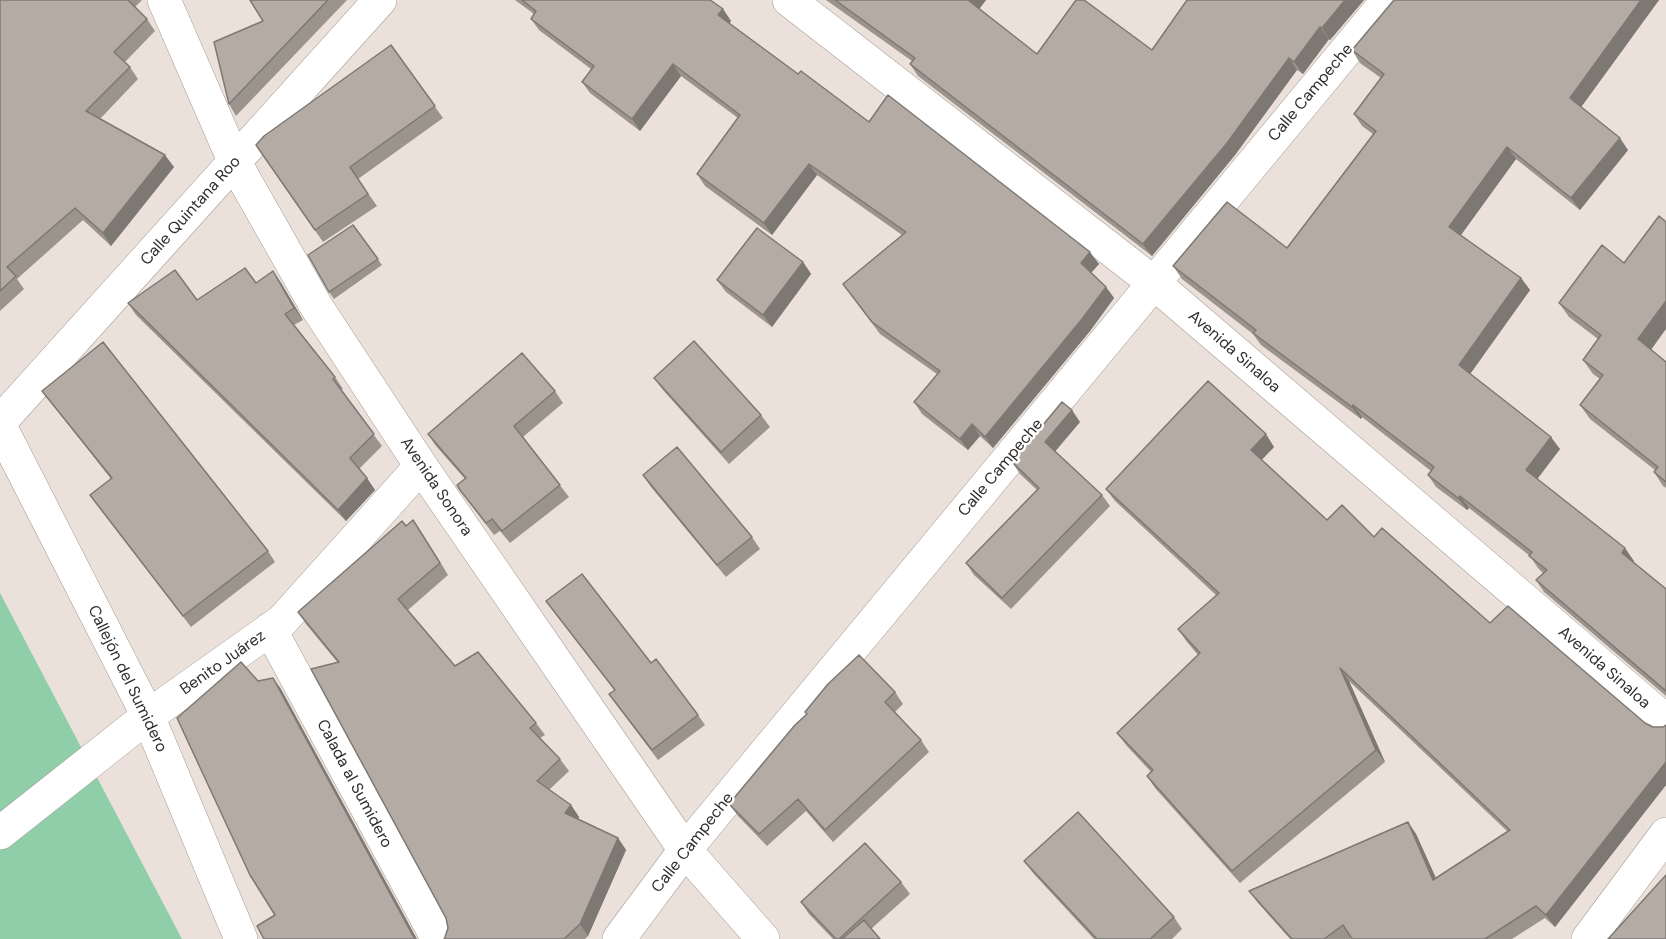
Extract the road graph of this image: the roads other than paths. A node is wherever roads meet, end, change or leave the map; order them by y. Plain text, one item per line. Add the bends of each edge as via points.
1 (164, 0) edge
2 (380, 0) edge
3 (789, 0) edge
4 (1388, 0) edge
5 (235, 163) junction
6 (1154, 283) junction
7 (0, 424) edge
8 (421, 466) junction
9 (270, 629) junction
10 (148, 716) junction
11 (1666, 721) edge
12 (0, 833) edge
13 (1666, 834) edge
14 (685, 850) junction
15 (241, 939) edge
16 (438, 939) edge
17 (619, 939) edge
18 (763, 939) edge
19 (1588, 939) edge

1 - 5 street, Avenida Sonora
2 - 5 street, Calle Quintana Roo
3 - 6 street, Avenida Sinaloa
4 - 6 street, Calle Campeche
5 - 7 street, Calle Quintana Roo
5 - 8 street, Avenida Sonora via 316,306
6 - 11 street, Avenida Sinaloa
6 - 14 street, Calle Campeche
7 - 10 street, Callejón del Sumidero
8 - 9 street, Benito Juárez via 282,621
8 - 14 street, Avenida Sonora
9 - 10 street, Benito Juárez
9 - 16 street, Calada al Sumidero
10 - 12 street, Benito Juárez
10 - 15 street, Callejón del Sumidero
13 - 19 street
14 - 17 street, Calle Campeche
14 - 18 street, Avenida Sonora

